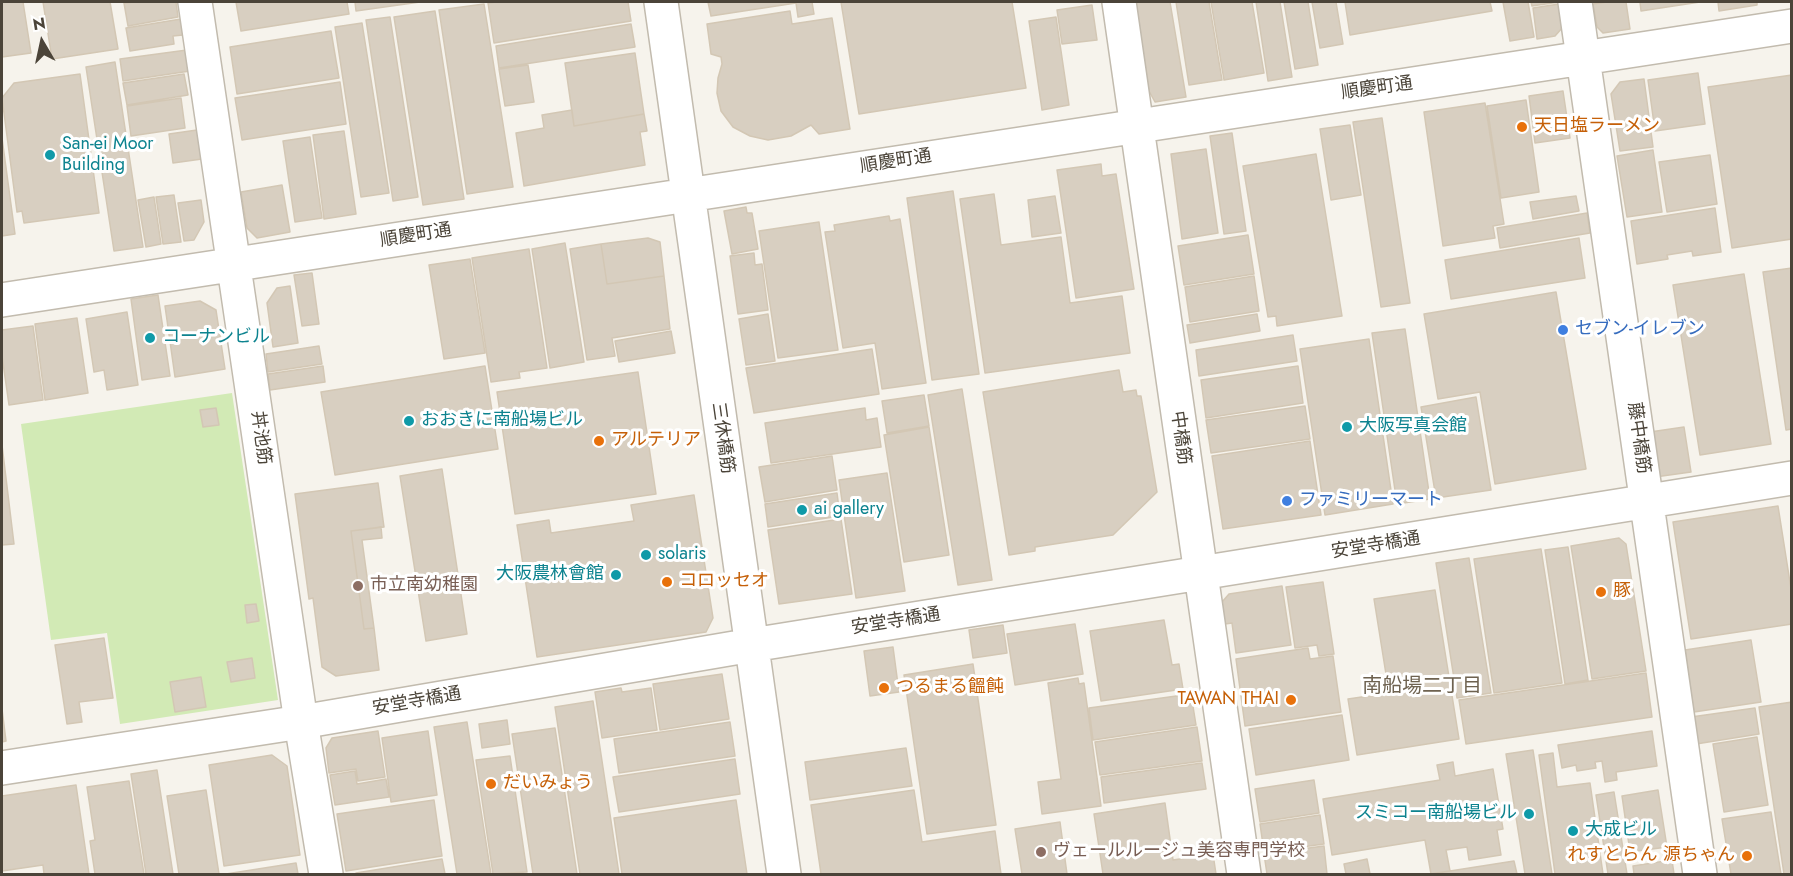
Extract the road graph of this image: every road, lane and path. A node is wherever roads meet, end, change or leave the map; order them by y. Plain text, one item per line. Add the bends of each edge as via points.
1 (195, 2) edge
2 (661, 2) edge
3 (1119, 2) edge
4 (1575, 2) edge
5 (1791, 26) edge
6 (1583, 59) junction
7 (1137, 125) junction
8 (688, 194) junction
9 (234, 264) junction
10 (2, 300) edge
11 (1791, 478) edge
12 (1647, 503) junction
13 (1199, 574) junction
14 (752, 645) junction
15 (301, 722) junction
16 (2, 768) edge
17 (326, 874) edge
18 (784, 874) edge
19 (1244, 874) edge
20 (1700, 874) edge

1 - 9 street, 丼池筋
2 - 8 street, 三休橋筋
3 - 7 street, 中橋筋
4 - 6 street, 藤中橋筋
5 - 6 street, 順慶町通
6 - 7 street, 順慶町通
6 - 12 street, 藤中橋筋
7 - 8 street, 順慶町通
7 - 13 street, 中橋筋
8 - 9 street, 順慶町通
8 - 14 street, 三休橋筋
9 - 10 street, 順慶町通
9 - 15 street, 丼池筋
11 - 12 street, 安堂寺橋通
12 - 13 street, 安堂寺橋通
12 - 20 street, 藤中橋筋
13 - 14 street, 安堂寺橋通
13 - 19 street, 中橋筋
14 - 15 street, 安堂寺橋通
14 - 18 street, 三休橋筋
15 - 16 street, 安堂寺橋通
15 - 17 street, 丼池筋

